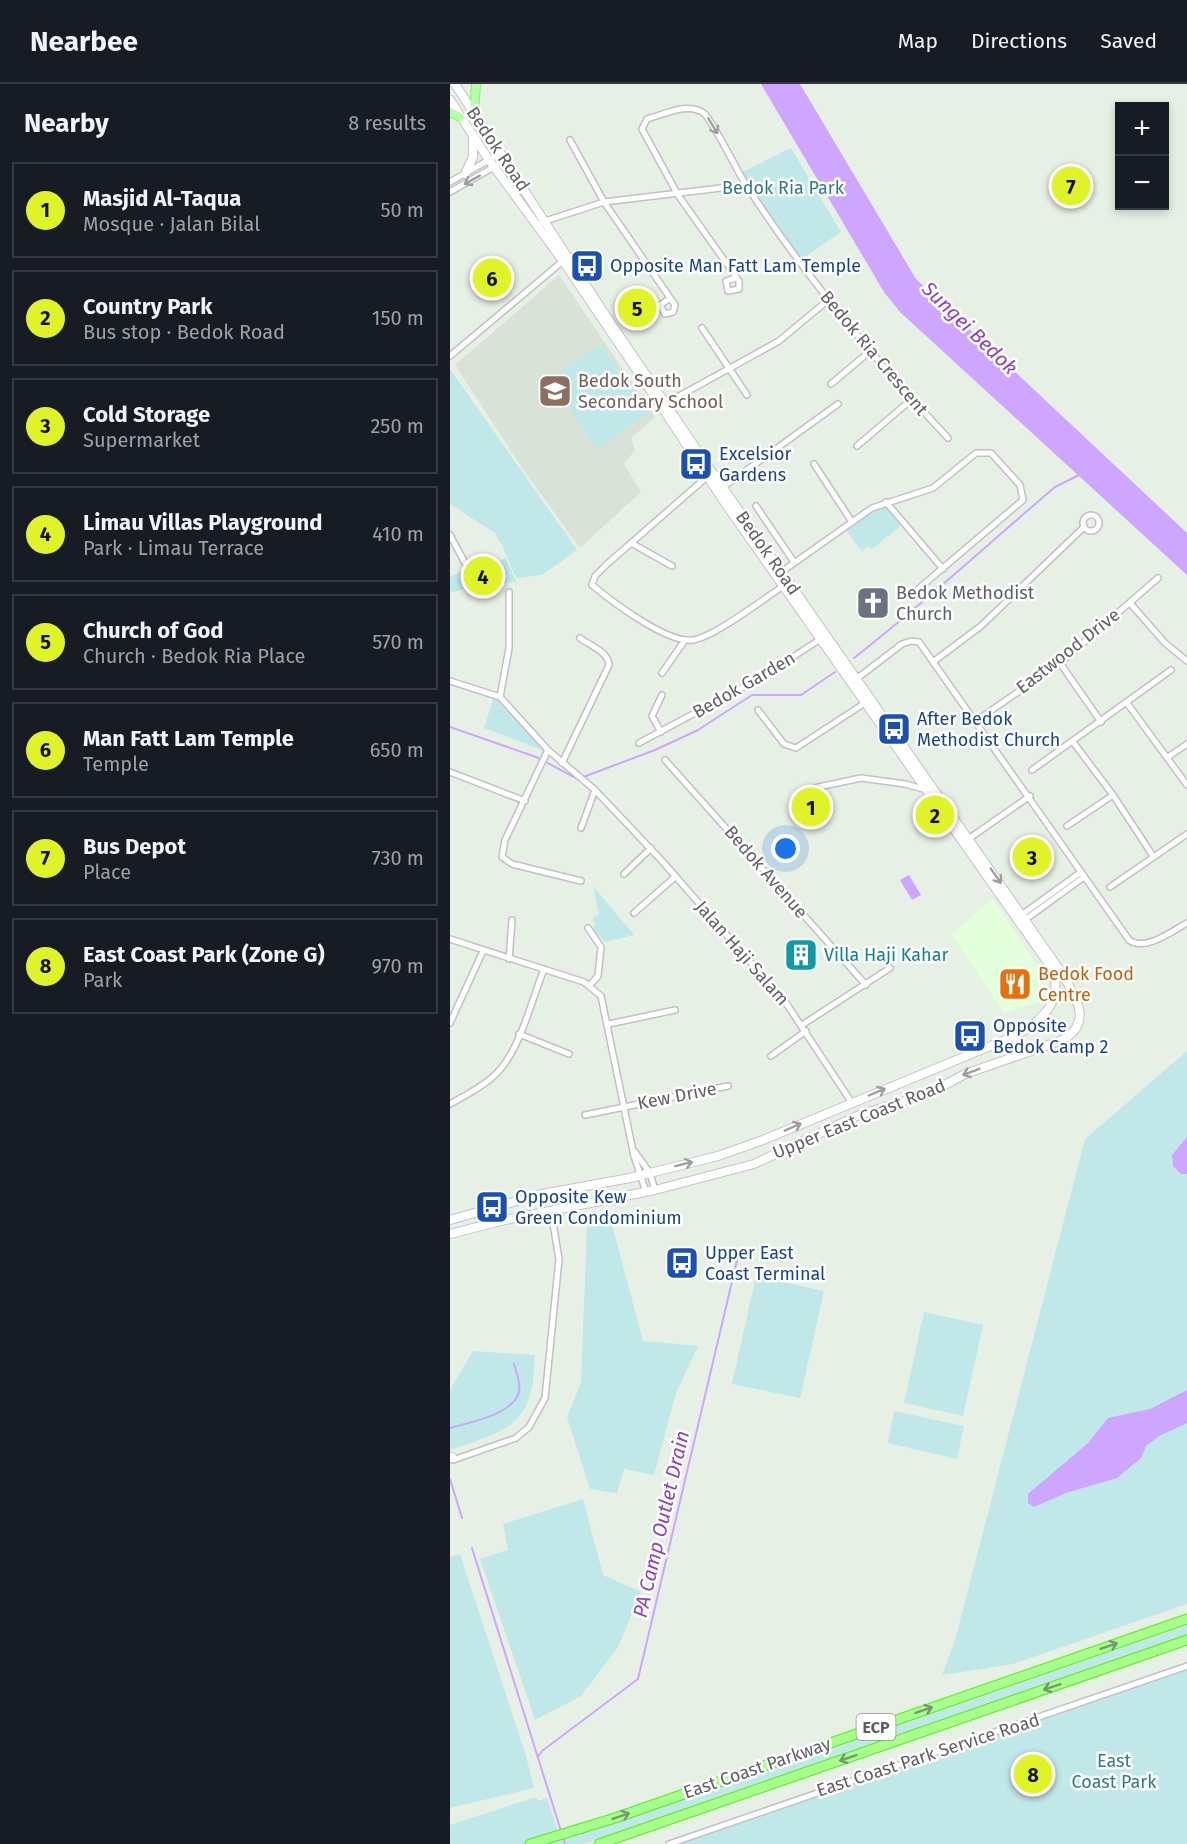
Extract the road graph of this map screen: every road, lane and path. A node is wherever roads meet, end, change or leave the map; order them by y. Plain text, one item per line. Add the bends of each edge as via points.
1 (455, 84) edge
2 (476, 84) edge
3 (450, 100) edge
4 (450, 112) edge
5 (474, 113) junction
6 (460, 117) junction
7 (473, 137) junction
8 (570, 140) dead end
9 (504, 156) junction
10 (489, 160) junction
11 (494, 168) junction
12 (465, 174) junction
13 (450, 182) edge
14 (746, 185) junction
15 (450, 192) edge
16 (678, 195) junction
17 (604, 202) junction
18 (540, 223) junction
19 (565, 259) junction
20 (736, 278) dead end
21 (669, 299) dead end
22 (827, 301) junction
23 (702, 328) dead end
24 (869, 352) junction
25 (450, 356) edge
26 (729, 369) junction
27 (831, 384) dead end
28 (747, 394) dead end
29 (912, 399) junction
30 (664, 404) junction
31 (838, 405) dead end
32 (948, 438) dead end
33 (857, 446) dead end
34 (814, 464) dead end
35 (710, 474) junction
36 (720, 488) junction
37 (886, 502) junction
38 (756, 507) dead end
39 (852, 522) junction
40 (1084, 527) dead end
41 (450, 535) edge
42 (633, 544) junction
43 (794, 562) junction
44 (465, 563) dead end
45 (672, 566) dead end
46 (943, 569) junction
47 (778, 574) junction
48 (1158, 578) dead end
49 (786, 584) junction
50 (917, 590) dead end
51 (509, 592) dead end
52 (1130, 603) junction
53 (823, 637) junction
54 (580, 638) dead end
55 (685, 640) junction
56 (1187, 660) edge
57 (933, 662) junction
58 (1060, 663) junction
59 (1171, 670) dead end
60 (662, 673) dead end
61 (450, 681) edge
62 (854, 681) junction
63 (662, 695) dead end
64 (500, 697) junction
65 (867, 702) junction
66 (1127, 703) junction
67 (758, 710) dead end
68 (976, 721) junction
69 (1101, 722) junction
70 (661, 732) junction
71 (1073, 741) junction
72 (639, 743) dead end
73 (1187, 744) edge
74 (548, 750) junction
75 (1168, 757) junction
76 (665, 760) dead end
77 (562, 763) junction
78 (1032, 770) dead end
79 (450, 772) edge
80 (1187, 785) edge
81 (814, 788) dead end
82 (596, 790) junction
83 (929, 790) junction
84 (1113, 795) junction
85 (1029, 796) junction
86 (525, 801) junction
87 (1066, 826) dead end
88 (581, 828) dead end
89 (1186, 837) edge
90 (966, 841) junction
91 (651, 848) junction
92 (1153, 856) junction
93 (624, 874) dead end
94 (1083, 875) junction
95 (675, 877) junction
96 (581, 881) dead end
97 (1110, 887) dead end
98 (634, 913) dead end
99 (1021, 919) junction
100 (512, 920) dead end
101 (1187, 923) edge
102 (588, 928) dead end
103 (450, 939) edge
104 (483, 951) junction
105 (509, 959) junction
106 (890, 968) dead end
107 (544, 969) junction
108 (590, 985) junction
109 (866, 985) junction
110 (1055, 996) joint
111 (675, 1010) dead end
112 (1080, 1020) joint
113 (450, 1023) edge
114 (609, 1024) junction
115 (804, 1028) junction
116 (519, 1034) junction
117 (1011, 1037) junction
118 (569, 1054) dead end
119 (1022, 1054) junction
120 (771, 1056) dead end
121 (728, 1086) dead end
122 (852, 1103) junction
123 (450, 1104) edge
124 (626, 1107) junction
125 (585, 1115) dead end
126 (635, 1152) junction
127 (650, 1173) junction
128 (640, 1175) junction
129 (655, 1190) junction
130 (646, 1192) junction
131 (551, 1210) junction
132 (450, 1220) edge
133 (450, 1234) edge
134 (452, 1459) edge
135 (1187, 1619) edge
136 (1187, 1640) edge
137 (1187, 1666) edge
138 (530, 1844) edge
139 (599, 1844) edge
140 (669, 1844) edge

1 - 5 main road, Bedok Road
2 - 5 main road
3 - 6 main road, Bedok Road
4 - 6 main road
5 - 9 main road, Bedok Road
6 - 7 main road, Bedok Road
7 - 10 main road, Bedok Road
7 - 12 main road via 473,157
8 - 17 street
9 - 10 street
9 - 11 street
9 - 18 main road, Bedok Road
10 - 11 main road, Bedok Road
10 - 12 street
11 -> 15 street
11 - 18 main road, Bedok Road
12 - 13 street
14 - 16 street
16 -> 14 street, Bedok Ria Crescent via 642,125 647,119 688,107 705,114
14 - 22 street, Bedok Ria Crescent
16 - 17 street
16 - 20 street, Bedok Ria Crescent
17 - 18 street
17 - 21 street
18 - 19 main road, Bedok Road
19 - 25 street
19 - 30 main road, Bedok Road
22 - 24 street, Bedok Ria Crescent
22 - 26 street via 779,341
23 - 26 street
24 - 27 street
24 - 29 street, Bedok Ria Crescent
26 - 28 street
26 - 30 street
29 - 32 street, Bedok Ria Crescent
29 - 33 street
30 - 35 main road, Bedok Road
31 - 36 street
34 - 39 street
35 - 36 main road, Bedok Road
35 - 42 street
36 - 47 main road, Bedok Road
37 - 39 street
37 - 46 street
37 - 46 street via 937,486 982,452 994,456 1019,484 1021,502
38 - 43 street
39 - 43 street
40 - 57 street via 981,626
41 - 44 street
42 - 45 street
42 - 55 street via 606,565 592,585 658,630
43 - 47 street
46 - 50 street
47 - 49 main road, Bedok Road
48 - 52 street, Eastwood Drive
49 - 53 main road, Bedok Road
49 - 55 street via 707,634
51 - 64 street via 509,648
52 - 56 street via 1165,643
52 - 58 street, Eastwood Drive
53 - 62 main road, Bedok Road
53 - 70 street, Bedok Garden via 764,676
54 - 77 street via 603,652 609,665
55 - 60 street
57 - 62 street via 921,644 911,641 900,645
57 - 68 street
58 - 68 street, Eastwood Drive
58 - 69 street
59 - 66 street
61 - 64 street
62 - 65 main road, Bedok Road
63 - 70 street via 652,716
64 - 74 street, Jalan Haji Salam
65 - 67 street via 796,748 784,744
65 - 83 main road, Bedok Road
66 - 69 street
66 - 75 street
68 - 85 street
69 - 71 street
70 - 72 street, Bedok Garden
71 - 78 street
71 - 84 street
73 - 75 street
74 - 77 street, Jalan Haji Salam
74 - 86 street
75 - 80 street
76 - 109 street, Bedok Avenue
77 - 82 street, Jalan Haji Salam
79 - 86 street
81 - 83 street via 861,778
82 - 88 street
82 - 91 street, Jalan Haji Salam
83 - 90 main road, Bedok Road
84 - 87 street
84 - 92 street
85 - 90 street
85 - 94 street
86 - 96 street via 505,840 502,857 512,864
89 - 92 street
90 - 99 main road, Bedok Road
91 - 93 street
91 - 95 street, Jalan Haji Salam
92 - 97 street
94 - 99 street
94 - 101 street via 1134,943 1145,944
95 - 98 street
95 - 115 street, Jalan Haji Salam via 747,956
99 - 110 main road, Bedok Road via 1053,969
99 - 112 main road, Bedok Road via 1072,989
100 - 105 street
102 - 108 street via 601,947 598,976
103 - 104 street
104 - 105 street
104 - 113 street
105 - 107 street
106 - 109 street
107 - 108 street
107 - 116 street
108 - 114 street, Kew Drive via 601,996
109 - 115 street
110 - 117 main road, Upper East Coast Road via 1046,1014
111 - 114 street
112 - 119 main road, Upper East Coast Road via 1067,1038
114 - 124 street, Kew Drive
115 - 120 street
115 - 122 street, Jalan Haji Salam
116 - 118 street
116 - 123 street via 497,1073
117 - 119 main road via 1022,1043
122 -> 117 main road, Upper East Coast Road
119 -> 129 main road, Upper East Coast Road via 965,1074 930,1093 859,1115 754,1164
121 - 124 street, Kew Drive
127 -> 122 main road, Upper East Coast Road via 718,1156
124 - 125 street, Kew Drive
124 - 126 street, Kew Drive
126 - 127 street, Kew Drive
126 - 128 street, Kew Drive
127 - 128 main road, Upper East Coast Road
127 - 129 street, Kew Drive
128 - 130 street, Kew Drive
128 - 132 main road, Upper East Coast Road via 542,1194
129 - 130 main road, Upper East Coast Road
130 - 131 main road, Upper East Coast Road
131 - 133 main road, Upper East Coast Road
131 - 134 street via 559,1259 545,1398 529,1427 516,1438
138 -> 135 highway, East Coast Parkway / ECP
136 -> 139 highway, East Coast Parkway / ECP
137 - 140 street, East Coast Park Service Road

